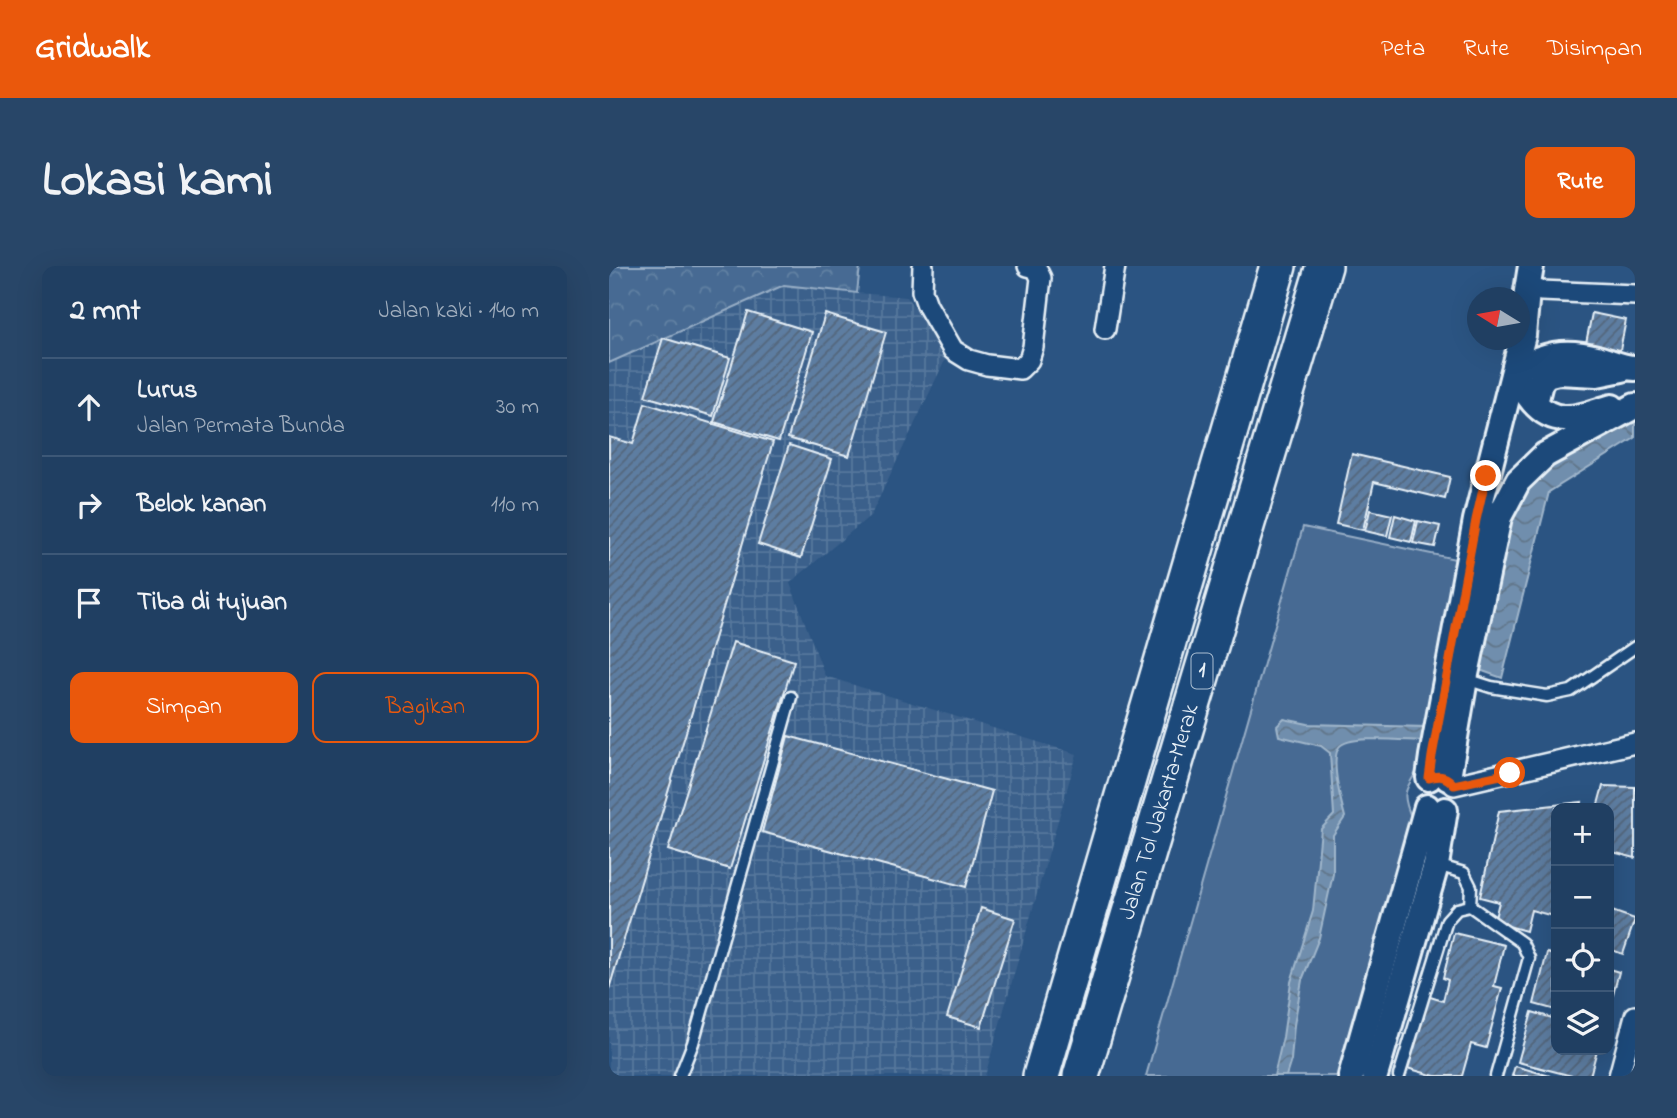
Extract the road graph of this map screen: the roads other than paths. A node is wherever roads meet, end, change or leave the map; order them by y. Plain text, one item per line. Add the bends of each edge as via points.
1 (922, 266) edge
2 (1028, 266) edge
3 (1115, 266) edge
4 (1278, 266) edge
5 (1324, 266) edge
6 (1531, 266) edge
7 (1545, 266) edge
8 (1541, 291) junction
9 (1635, 295) edge
10 (1105, 329) dead end
11 (1539, 359) junction
12 (1631, 368) edge
13 (1515, 371) junction
14 (1535, 403) junction
15 (1635, 403) edge
16 (1635, 647) edge
17 (1456, 694) junction
18 (792, 696) dead end
19 (1635, 743) edge
20 (1443, 771) junction
21 (1436, 809) junction
22 (1436, 865) junction
23 (1470, 906) junction
24 (1635, 1016) edge
25 (680, 1076) edge
26 (1041, 1076) edge
27 (1081, 1076) edge
28 (1351, 1076) edge
29 (1375, 1076) edge
30 (1399, 1076) edge
31 (1496, 1076) edge
32 (1619, 1076) edge

1 - 2 street via 927,305 953,350 969,360 1020,369 1033,347 1041,278 1036,268
3 - 10 street
4 - 26 highway, Jalan Tol Jakarta–Merak / 1
5 - 27 highway, Jalan Tol Jakarta–Merak / 1
6 - 13 street
7 - 8 street
8 - 9 street
8 - 11 street
11 - 12 street via 1576,354
11 - 13 street
12 - 14 street via 1546,375
13 - 14 street
13 - 17 street via 1476,520
14 - 15 street via 1544,412 1563,418
15 - 17 street via 1545,455 1518,481 1499,517
16 - 17 lane via 1571,691 1547,696 1491,687
17 - 20 street
18 - 25 lane
19 - 20 street
20 - 21 street via 1423,784 1420,792 1422,801
21 - 22 street
21 - 28 street
22 - 23 lane via 1464,873 1471,887
22 - 29 street
23 - 30 lane via 1457,909 1441,934
23 - 31 lane via 1522,943 1529,958
24 - 32 street

